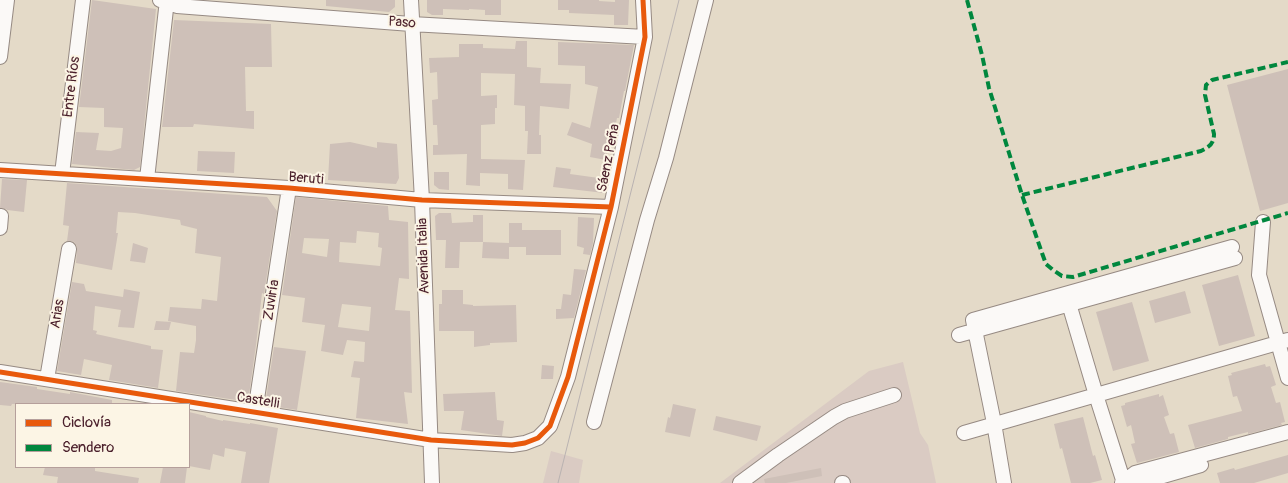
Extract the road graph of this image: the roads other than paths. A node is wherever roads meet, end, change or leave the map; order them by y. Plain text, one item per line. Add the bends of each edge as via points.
1 (7, 0) edge
2 (82, 0) edge
3 (411, 0) edge
4 (643, 0) edge
5 (706, 0) edge
6 (165, 1) edge
7 (412, 24) junction
8 (645, 37) junction
9 (0, 57) edge
10 (0, 170) edge
11 (62, 174) junction
12 (147, 179) junction
13 (289, 188) junction
14 (422, 200) junction
15 (611, 207) junction
16 (1263, 222) dead end
17 (69, 249) dead end
18 (1233, 253) dead end
19 (1068, 299) junction
20 (975, 331) junction
21 (959, 335) dead end
22 (1283, 341) edge
23 (0, 372) edge
24 (1288, 378) edge
25 (46, 379) junction
26 (894, 394) dead end
27 (1096, 395) junction
28 (255, 412) junction
29 (594, 422) dead end
30 (994, 423) junction
31 (964, 432) dead end
32 (1288, 432) edge
33 (432, 440) junction
34 (1288, 441) edge
35 (512, 445) joint
36 (432, 483) edge
37 (740, 483) edge
38 (1004, 483) edge
39 (1123, 483) edge
40 (1139, 483) edge

1 - 9 street
2 - 11 street, Entre Ríos
3 - 7 street, Avenida Italia
4 - 8 street, Sáenz Peña
5 - 29 street
6 - 7 street, Paso via 177,6
6 - 12 street
7 - 8 street, Paso
7 - 14 street, Avenida Italia
8 - 15 street, Sáenz Peña
10 - 11 street, Beruti
11 - 12 street, Beruti
12 - 13 street, Beruti
13 - 14 street, Beruti
13 - 28 street, Zuviría
14 - 15 street, Beruti
14 - 33 street, Avenida Italia
15 - 35 street, Sáenz Peña via 568,377 550,426 538,438
16 - 22 street via 1259,274
17 - 25 street, Arias
18 - 19 street
19 - 20 street
19 - 27 street
20 - 21 street
20 - 30 street
22 - 24 street
22 - 27 street
23 - 25 street, Castelli
25 - 28 street, Castelli
26 - 37 street via 834,417
27 - 30 street
27 - 39 street
28 - 33 street, Castelli
30 - 31 street
30 - 38 street
32 - 39 street via 1135,473
33 - 35 street, Castelli
33 - 36 street, Avenida Italia
34 - 40 street

